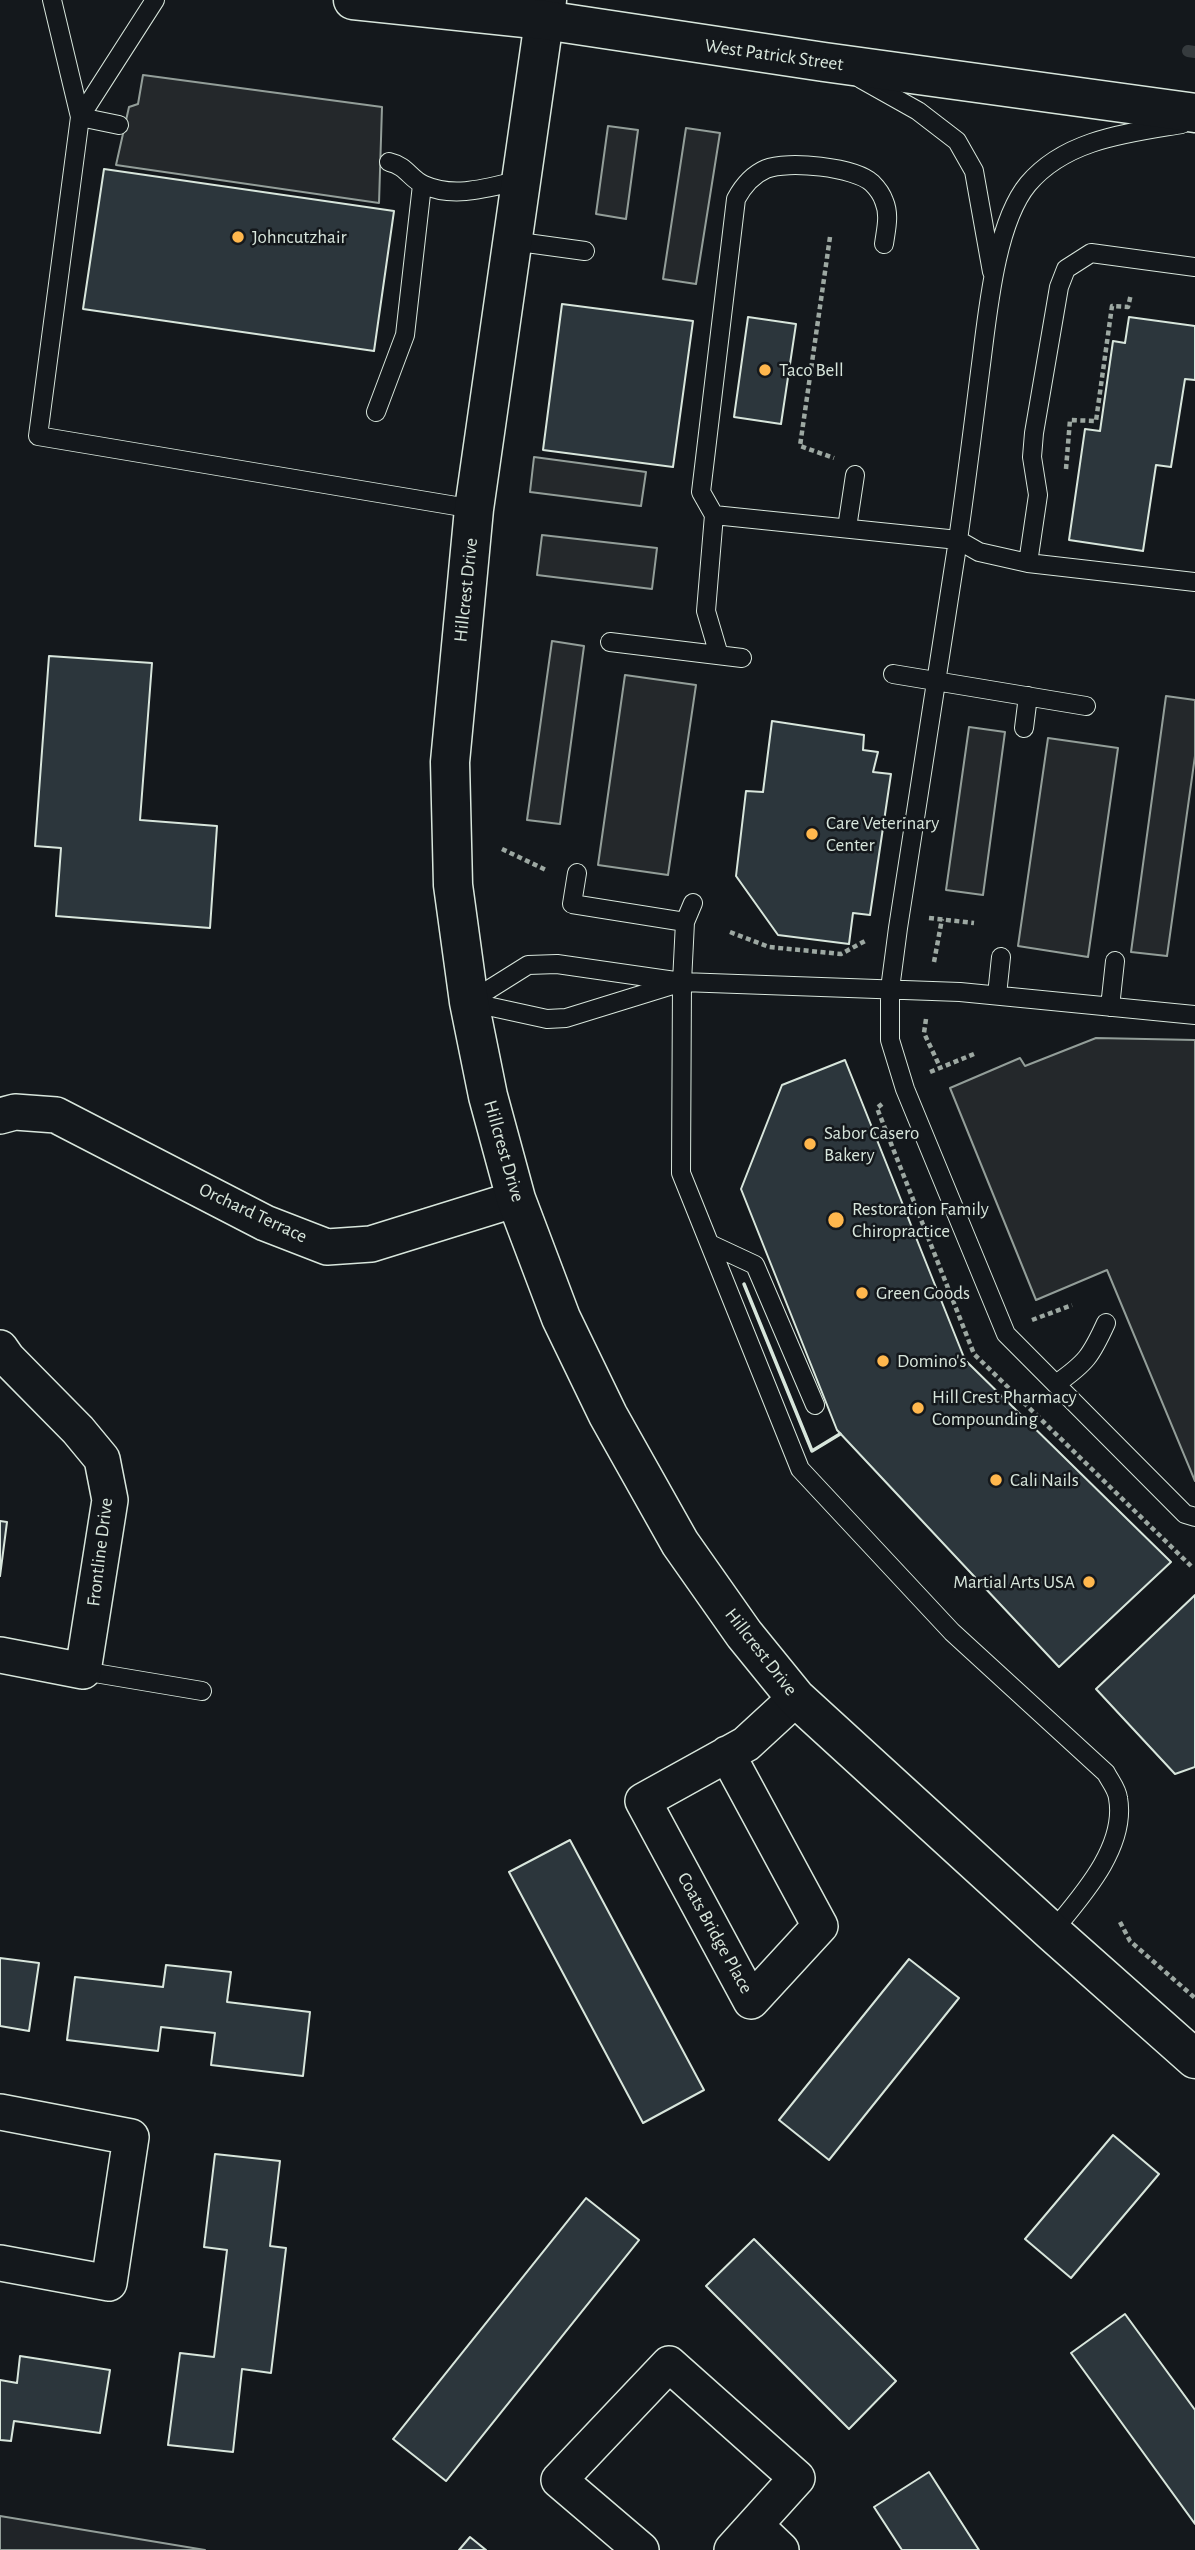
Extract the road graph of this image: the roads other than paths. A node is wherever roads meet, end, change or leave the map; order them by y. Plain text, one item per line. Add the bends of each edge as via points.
1 (52, 0) edge
2 (155, 0) edge
3 (353, 0) edge
4 (545, 10) edge
5 (824, 62) junction
6 (1195, 113) edge
7 (80, 117) junction
8 (1195, 122) edge
9 (119, 125) dead end
10 (388, 162) dead end
11 (521, 180) junction
12 (422, 184) junction
13 (512, 241) junction
14 (884, 244) dead end
15 (585, 251) dead end
16 (1195, 267) edge
17 (993, 276) junction
18 (376, 412) dead end
19 (855, 475) dead end
20 (474, 509) junction
21 (714, 514) junction
22 (847, 528) junction
23 (958, 540) junction
24 (1028, 563) junction
25 (1195, 582) edge
26 (610, 642) dead end
27 (719, 655) junction
28 (742, 658) dead end
29 (893, 674) dead end
30 (936, 681) junction
31 (1028, 696) junction
32 (1086, 706) dead end
33 (1024, 728) dead end
34 (576, 873) dead end
35 (693, 903) dead end
36 (685, 922) junction
37 (1001, 957) dead end
38 (1115, 961) dead end
39 (682, 982) junction
40 (890, 989) junction
41 (997, 995) junction
42 (469, 1002) junction
43 (1110, 1007) junction
44 (1195, 1015) edge
45 (0, 1116) edge
46 (516, 1199) junction
47 (710, 1244) junction
48 (1107, 1323) dead end
49 (0, 1348) edge
50 (1056, 1384) junction
51 (815, 1405) dead end
52 (1195, 1517) edge
53 (0, 1656) edge
54 (83, 1671) junction
55 (202, 1691) dead end
56 (796, 1698) junction
57 (727, 1754) junction
58 (1052, 1932) junction
59 (1195, 2059) edge
60 (0, 2112) edge
61 (0, 2263) edge
62 (756, 2526) junction
63 (640, 2550) edge
64 (732, 2550) edge
65 (781, 2550) edge

1 - 7 lane
2 - 7 lane
3 - 4 street, West Patrick Street
4 - 5 street, West Patrick Street
4 - 11 street, Hillcrest Drive
5 - 6 street, West Patrick Street
5 - 17 lane via 873,84 957,141 974,171
7 - 9 lane
7 - 20 lane via 38,436
8 - 17 lane via 1132,132 1076,148 1051,163 1028,184 1015,205
10 - 12 lane via 401,165
11 - 12 lane via 471,191 444,191
11 - 13 street, Hillcrest Drive
12 - 18 lane via 405,335
13 - 15 lane
13 - 20 street, Hillcrest Drive
14 - 21 lane via 888,218 884,199 871,182 853,173 806,165 768,168 743,187 736,199 701,492
16 - 24 lane via 1091,253 1066,270 1059,287 1034,433 1032,457 1038,495
17 - 23 lane
19 - 22 lane
20 - 42 street, Hillcrest Drive via 450,762 453,885
21 - 22 lane
21 - 27 lane via 706,611
22 - 23 lane
23 - 24 lane via 979,552
23 - 30 lane
24 - 25 lane
26 - 27 lane
27 - 28 lane
29 - 30 lane
30 - 31 lane
30 - 40 lane
31 - 32 lane
31 - 33 lane
34 - 36 lane via 572,904
35 - 36 lane
36 - 39 lane
37 - 41 lane
38 - 43 lane
39 - 40 lane
39 - 42 lane via 566,1018 547,1019
39 - 42 lane via 557,964 528,965
39 - 47 lane via 681,1173
40 - 41 lane
40 - 50 lane via 890,1040 905,1089 1006,1334
41 - 43 lane
42 - 46 street, Hillcrest Drive
43 - 44 lane
45 - 46 street, Orchard Terrace via 16,1112 56,1115 265,1223 327,1247 371,1244
46 - 56 street, Hillcrest Drive via 561,1318 614,1427 680,1543
47 - 51 lane via 755,1265
47 - 58 lane via 800,1469 952,1632 1106,1773 1118,1795 1119,1819 1107,1857
48 - 50 lane via 1082,1366
49 - 54 street, Frontline Drive via 102,1460 110,1500
50 - 52 lane via 1185,1514
53 - 54 street
54 - 55 lane
56 - 57 street, Coats Bridge Place via 746,1744
56 - 58 street, Hillcrest Drive
57 - 57 street, Coats Bridge Place via 643,1801 751,2001 820,1926
58 - 59 street, Hillcrest Drive
60 - 61 street via 131,2137 109,2283
62 - 63 street via 797,2478 669,2364 559,2480
62 - 64 street
62 - 65 street

